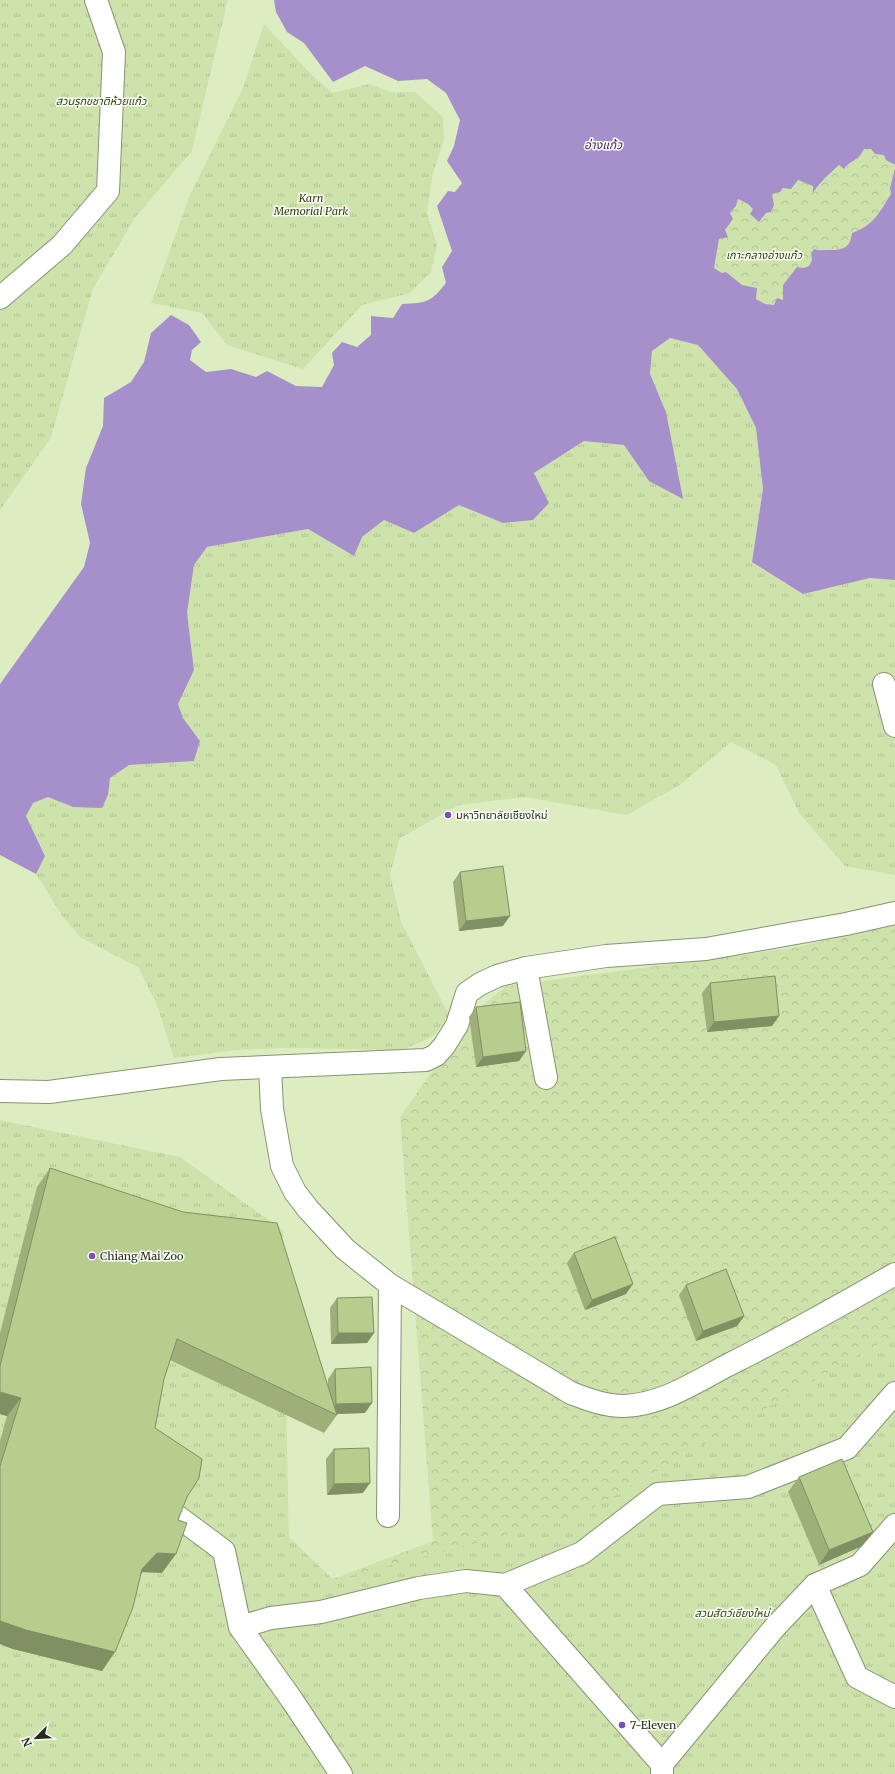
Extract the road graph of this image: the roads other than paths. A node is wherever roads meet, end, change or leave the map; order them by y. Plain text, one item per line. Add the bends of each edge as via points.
1 (96, 0) edge
2 (0, 298) edge
3 (884, 684) dead end
4 (895, 726) edge
5 (895, 913) edge
6 (526, 968) junction
7 (270, 1067) junction
8 (546, 1078) dead end
9 (0, 1091) edge
10 (895, 1274) edge
11 (390, 1285) junction
12 (895, 1392) edge
13 (132, 1507) edge
14 (388, 1516) dead end
15 (895, 1526) edge
16 (505, 1585) junction
17 (815, 1585) junction
18 (240, 1628) junction
19 (895, 1697) edge
20 (662, 1769) edge
21 (341, 1774) edge

1 - 2 street via 114,52 108,191 62,245
3 - 4 street
5 - 6 street via 706,949 606,956
6 - 7 street via 497,976 467,994 457,1025 444,1046 436,1055 426,1060
6 - 8 street
7 - 9 street via 221,1069 49,1092
7 - 11 street via 272,1110 282,1166 295,1192 345,1249
10 - 11 street via 797,1330 679,1391 654,1401 624,1406 598,1404 571,1393
11 - 14 street
12 - 16 street via 847,1448 748,1487 658,1494 582,1553
13 - 18 street via 177,1516 224,1551
15 - 17 street via 860,1565
16 - 18 street via 466,1580 419,1588 321,1612 271,1618
16 - 20 street
17 - 19 street via 857,1678
17 - 20 street via 775,1627
18 - 21 street

